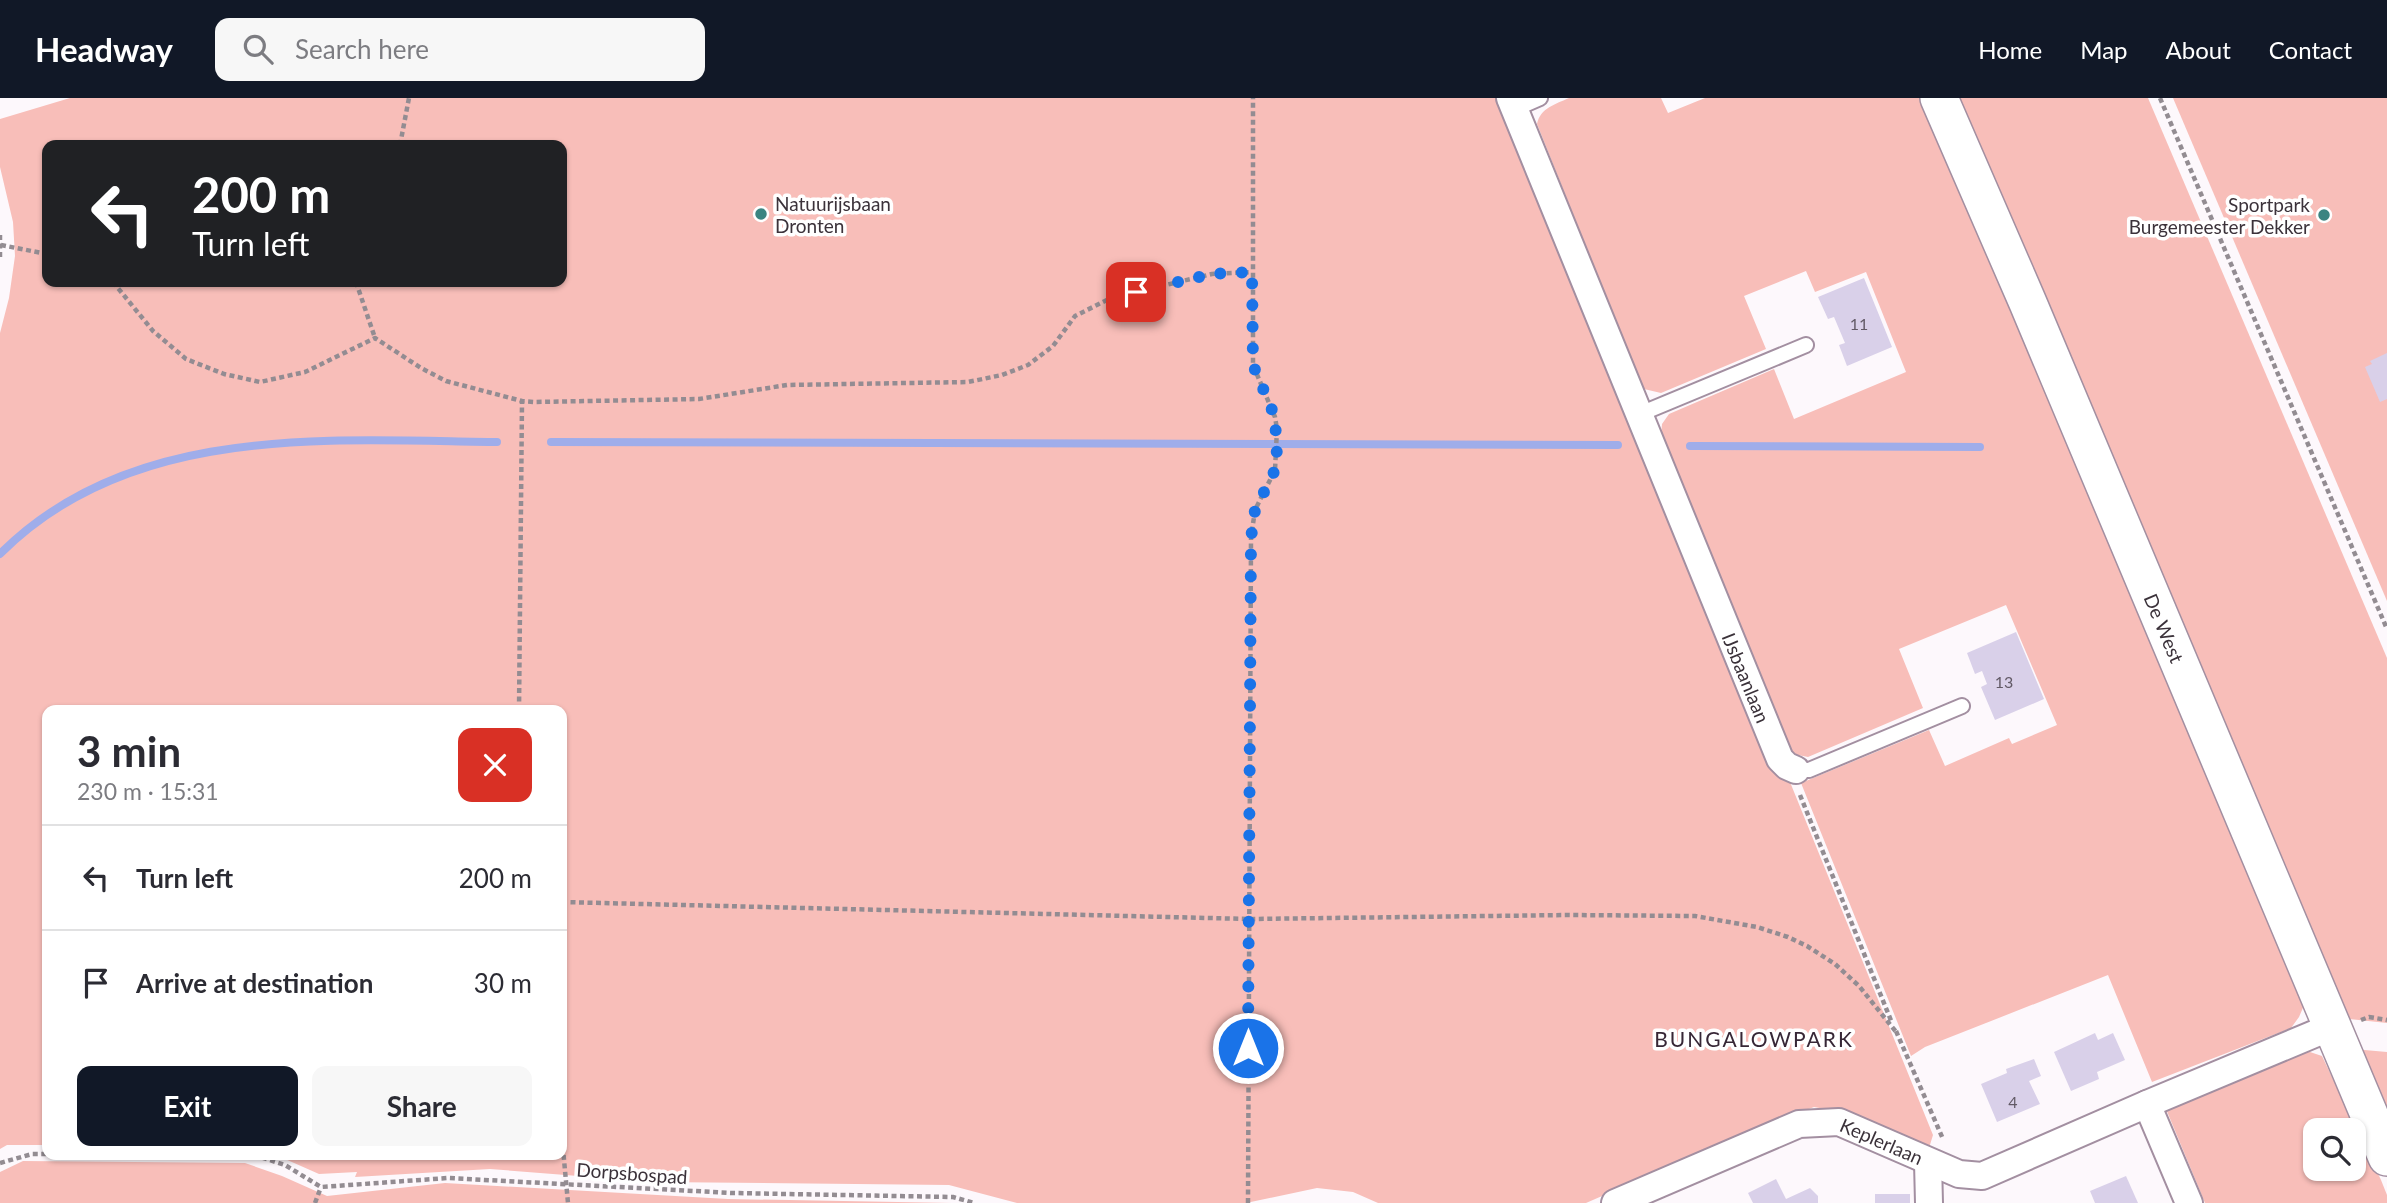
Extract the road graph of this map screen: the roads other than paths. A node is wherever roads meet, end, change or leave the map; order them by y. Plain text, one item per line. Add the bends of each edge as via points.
1 (1540, 98) edge
2 (1939, 98) edge
3 (1512, 104) edge
4 (1806, 345) dead end
5 (1640, 414) junction
6 (1962, 706) dead end
7 (1796, 770) joint
8 (2331, 1027) junction
9 (2147, 1104) junction
10 (2387, 1157) edge
11 (1928, 1162) junction
12 (1615, 1203) edge
13 (1929, 1203) edge
14 (2189, 1203) edge

1 - 3 lane, IJsbaanlaan
2 - 8 main road, De West
3 - 5 street, IJsbaanlaan
4 - 5 lane
5 - 7 street, IJsbaanlaan via 1780,759
6 - 7 lane via 1809,770
8 - 9 street, Keplerlaan
8 - 10 main road, De West
9 - 11 street, Keplerlaan via 1982,1176 1959,1174
9 - 14 street
11 - 12 street, Keplerlaan via 1839,1122 1799,1124
11 - 13 street

